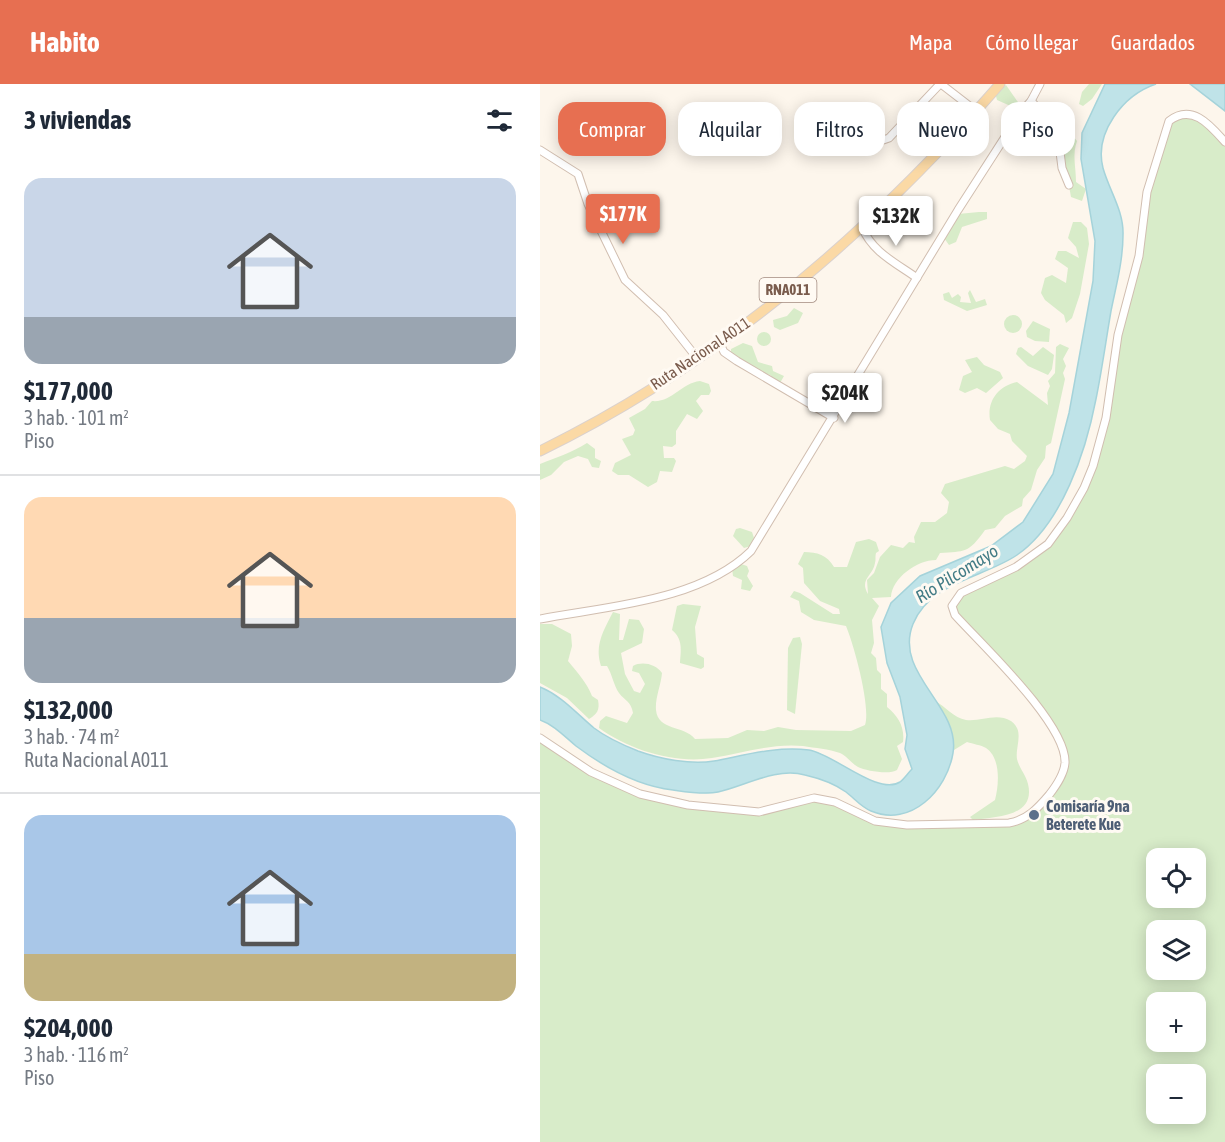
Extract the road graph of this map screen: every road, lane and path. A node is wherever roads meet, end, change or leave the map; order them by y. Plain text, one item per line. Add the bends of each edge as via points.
1 (941, 84) edge
2 (1000, 84) edge
3 (1040, 84) edge
4 (964, 102) edge
5 (984, 102) edge
6 (1031, 102) edge
7 (885, 139) edge
8 (1225, 142) edge
9 (1001, 143) edge
10 (540, 150) edge
11 (932, 156) edge
12 (1060, 156) edge
13 (1069, 185) dead end
14 (862, 227) junction
15 (917, 278) junction
16 (720, 344) junction
17 (697, 358) junction
18 (834, 418) junction
19 (540, 451) edge
20 (540, 619) edge
21 (540, 738) edge

1 - 4 street
1 - 7 street
2 - 5 main road, Ruta Nacional A011 / RNA011
3 - 6 street
8 - 21 street via 1201,117 1177,115 1169,121 1147,192 1139,256 1118,335 1106,418 1084,488 1048,544 1016,567 961,593 952,606 955,615 1021,684 1063,747 1061,778 1029,815 1009,823 907,825 875,821 825,799 814,798 759,812 688,805 640,794 591,772
9 - 15 street
10 - 17 street via 578,174 588,204 625,280 663,315
11 - 14 main road, Ruta Nacional A011 / RNA011
12 - 13 street
14 - 15 street via 876,250
14 - 16 main road, Ruta Nacional A011 / RNA011
15 - 18 street
16 - 17 main road, Ruta Nacional A011 / RNA011
16 - 18 street via 737,361
17 - 19 main road, Ruta Nacional A011 / RNA011
18 - 20 street via 762,537 731,569 668,596

